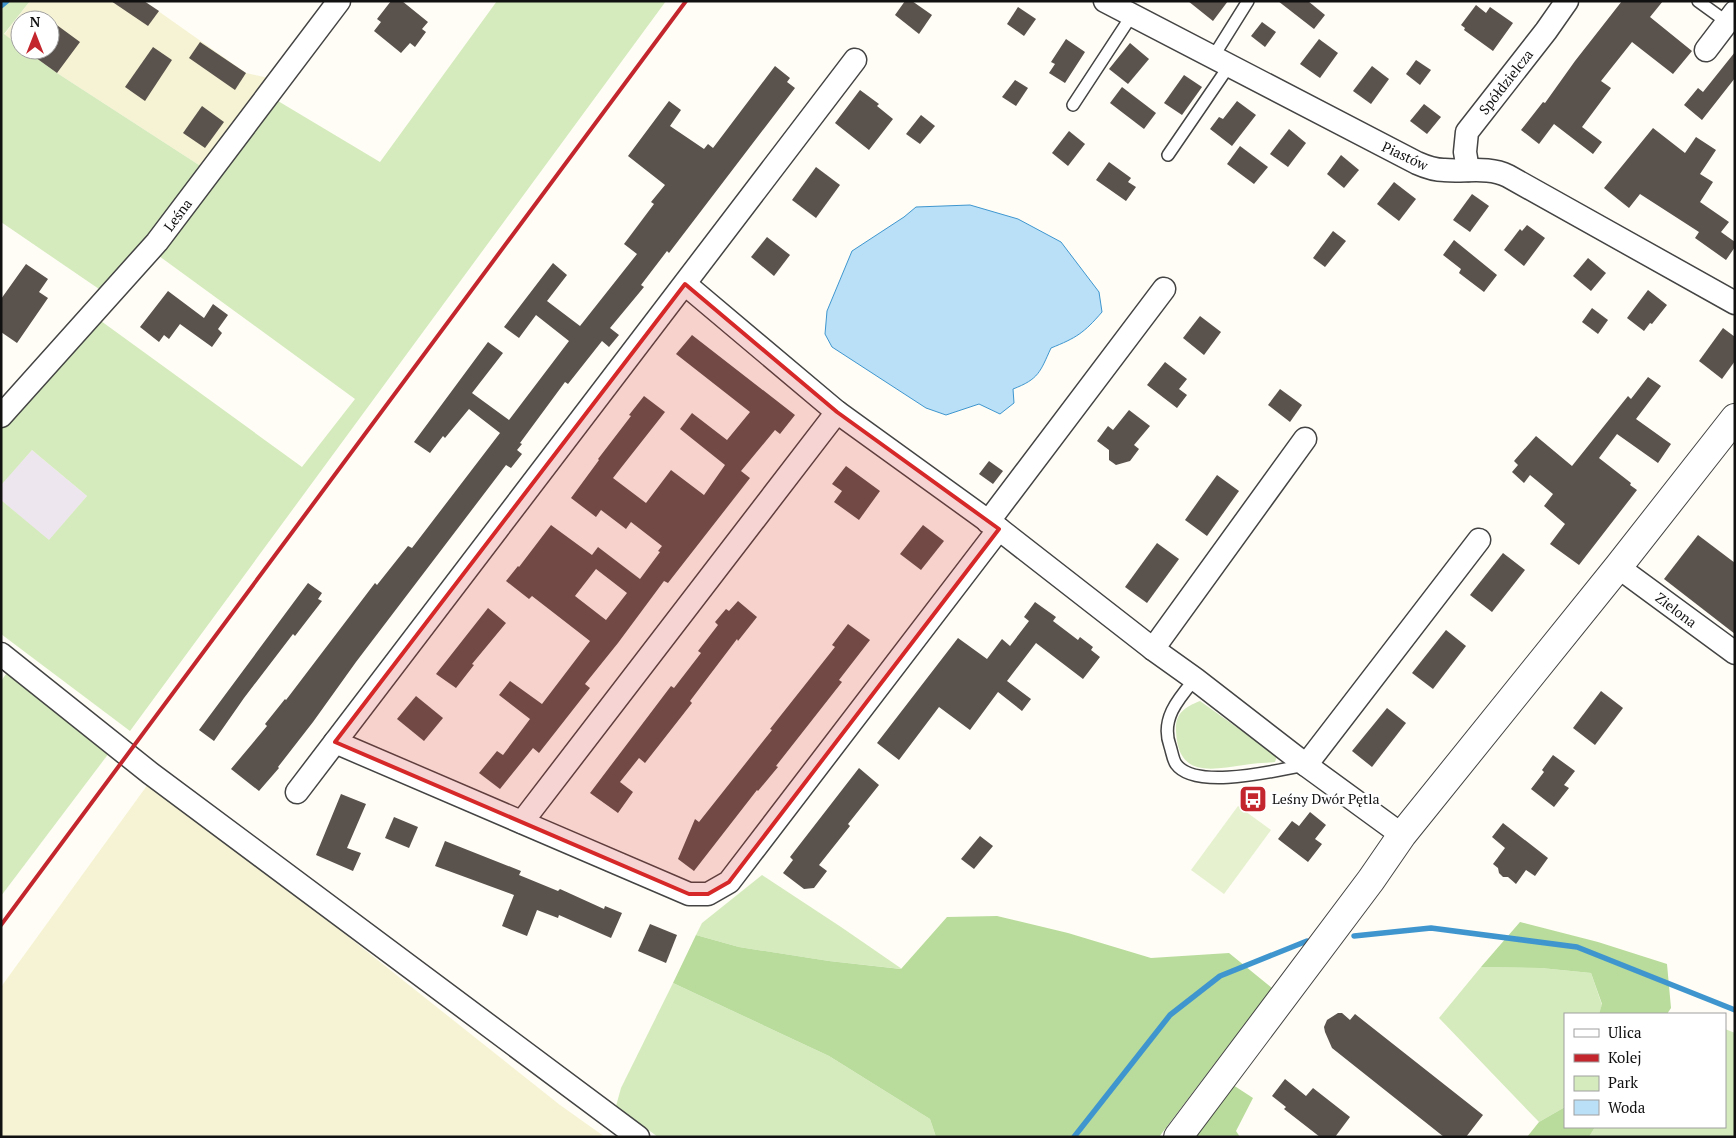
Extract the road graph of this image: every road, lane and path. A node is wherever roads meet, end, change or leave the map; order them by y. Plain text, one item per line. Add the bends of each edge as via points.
1 (338, 1) edge
2 (1105, 1) edge
3 (1248, 1) edge
4 (1567, 1) edge
5 (1698, 1) edge
6 (1132, 15) junction
7 (1731, 17) edge
8 (1706, 50) dead end
9 (855, 60) dead end
10 (1221, 62) junction
11 (1073, 106) dead end
12 (1168, 155) dead end
13 (1468, 170) junction
14 (685, 284) junction
15 (1164, 289) dead end
16 (1735, 302) edge
17 (836, 412) junction
18 (1, 416) edge
19 (1735, 418) edge
20 (1304, 439) dead end
21 (993, 526) junction
22 (1479, 540) dead end
23 (1610, 576) junction
24 (1153, 649) junction
25 (1735, 653) edge
26 (1, 654) edge
27 (1195, 679) junction
28 (336, 742) junction
29 (1306, 765) junction
30 (297, 792) dead end
31 (522, 822) junction
32 (1402, 835) junction
33 (638, 1137) edge
34 (1178, 1137) edge

1 - 18 street, Leśna via 157,242
2 - 6 street, Piastów
3 - 10 lane
4 - 13 street, Spółdzielcza via 1467,132 1465,152
5 - 7 lane
6 - 10 street, Piastów
6 - 11 lane
7 - 8 street
9 - 14 street
10 - 12 lane
10 - 13 street, Piastów via 1428,168
13 - 16 street, Piastów via 1493,171 1508,176
14 - 17 street
14 - 28 street
15 - 21 street
17 - 21 street
17 - 31 street
19 - 23 street
20 - 24 street
21 - 24 street
21 - 31 street via 729,882 708,894 689,894
22 - 29 street
23 - 25 street, Zielona
23 - 32 street
24 - 27 street
26 - 33 street via 150,773
27 - 29 street
27 - 29 lane via 1170,713 1167,738 1176,765 1190,775 1206,778
28 - 30 street
28 - 31 street
29 - 32 street
32 - 34 street

